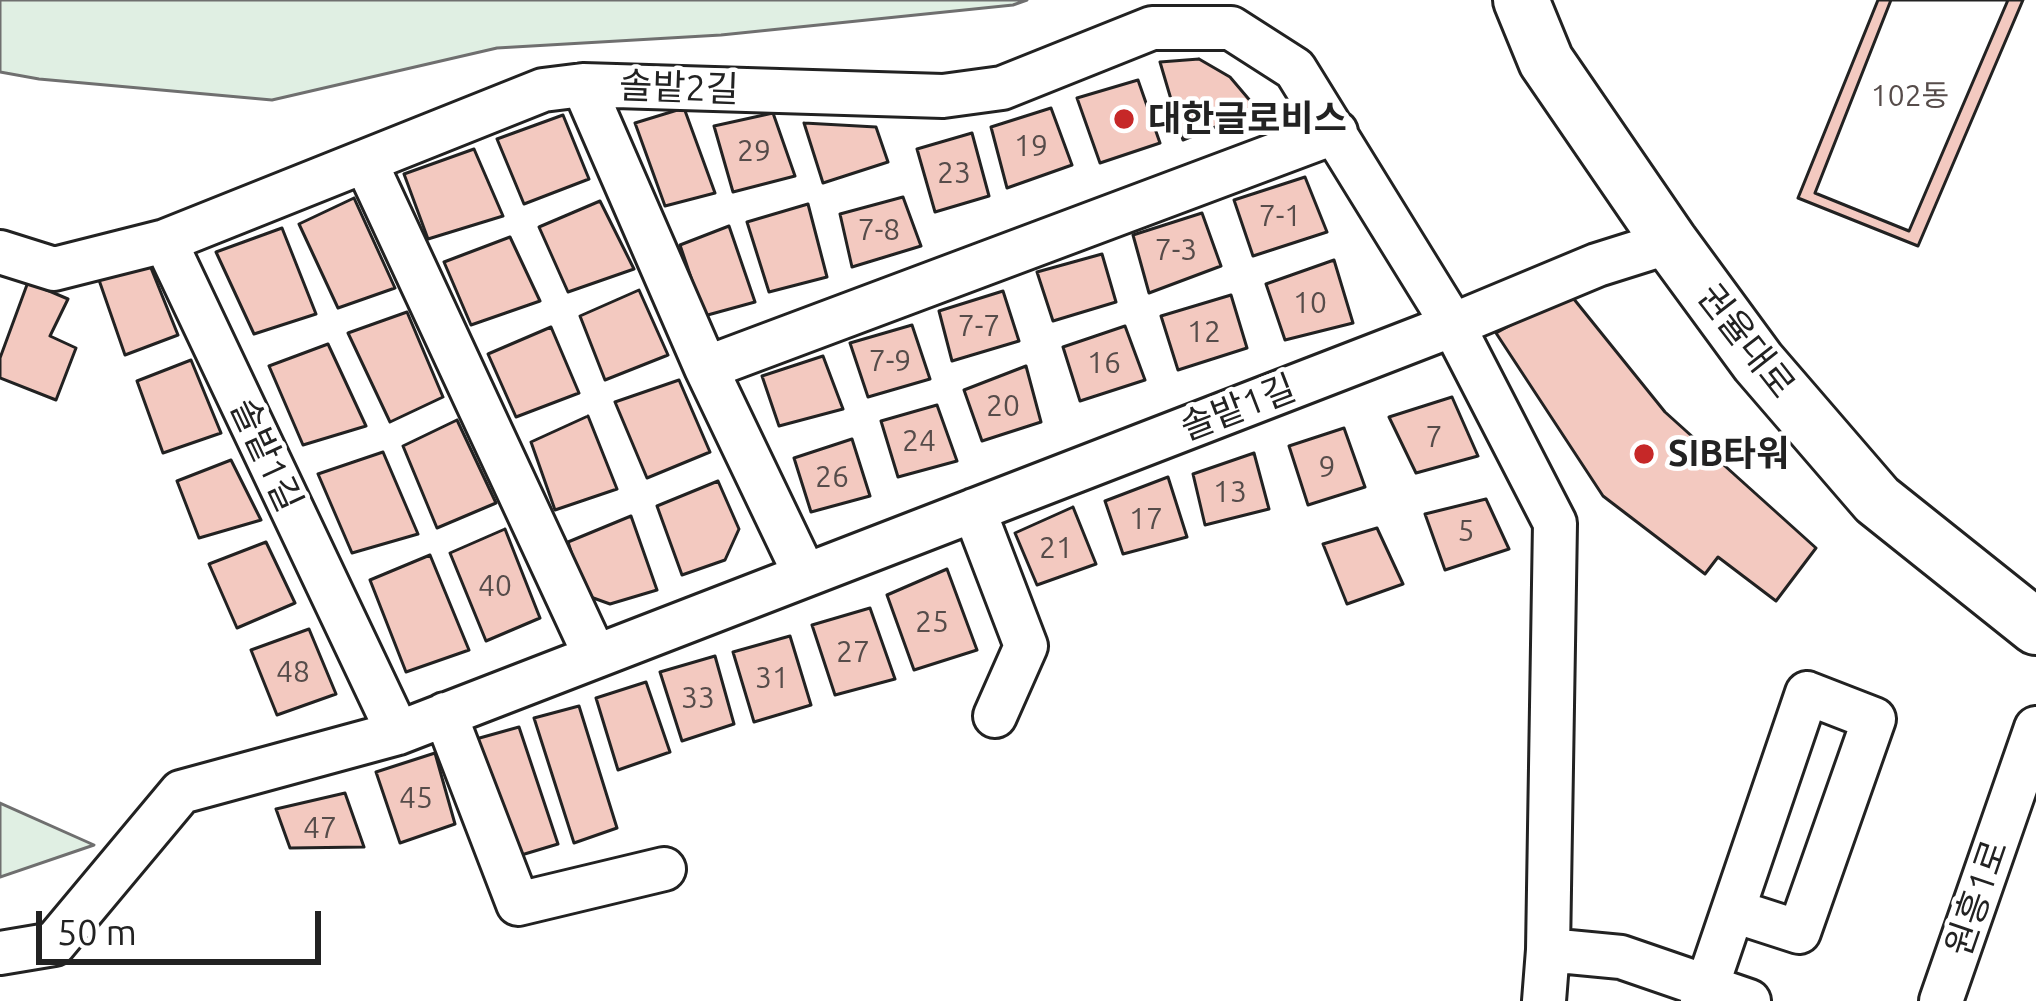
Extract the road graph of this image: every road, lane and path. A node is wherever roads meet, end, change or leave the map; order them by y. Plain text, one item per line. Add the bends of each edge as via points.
1 (1521, 0) edge
2 (583, 85) junction
3 (1336, 132) junction
4 (366, 163) junction
5 (165, 242) junction
6 (1670, 242) junction
7 (0, 252) edge
8 (1454, 325) junction
9 (706, 368) junction
10 (974, 510) junction
11 (805, 575) junction
12 (2036, 627) edge
13 (595, 656) junction
14 (445, 714) junction
15 (994, 716) dead end
16 (2036, 728) edge
17 (398, 733) junction
18 (664, 869) dead end
19 (1734, 911) junction
20 (1548, 950) junction
21 (0, 953) edge
22 (1705, 993) edge
23 (1544, 1001) edge
24 (1749, 1001) edge
25 (1941, 1001) edge

1 - 6 main road, 권율대로 via 1546,61
2 - 3 street, 솔밭2길 via 943,96 1001,88 1152,28 1231,28 1295,69
2 - 4 street, 솔밭2길 via 543,90
2 - 9 street
3 - 8 street, 솔밭2길
3 - 9 street
4 - 5 street, 솔밭2길
4 - 13 street
5 - 7 street, 솔밭2길 via 54,269
5 - 17 street, 솔밭1길
6 - 8 street, 솔밭1길
6 - 12 main road, 권율대로 via 1758,362 1877,500
8 - 10 street, 솔밭1길
8 - 20 street, 솔밭2길 via 1555,523
9 - 11 street
10 - 11 street, 솔밭1길
10 - 15 street via 1025,646
11 - 13 street, 솔밭1길
13 - 14 street, 솔밭1길
14 - 17 street, 솔밭1길
14 - 18 street via 518,904
16 - 25 street, 원흥1로
17 - 21 street, 솔밭1길 via 181,792 54,944
19 - 19 street via 1799,932 1874,719 1807,693
19 - 22 street
20 - 22 street via 1621,957
20 - 23 street, 솔밭2길
22 - 24 street

